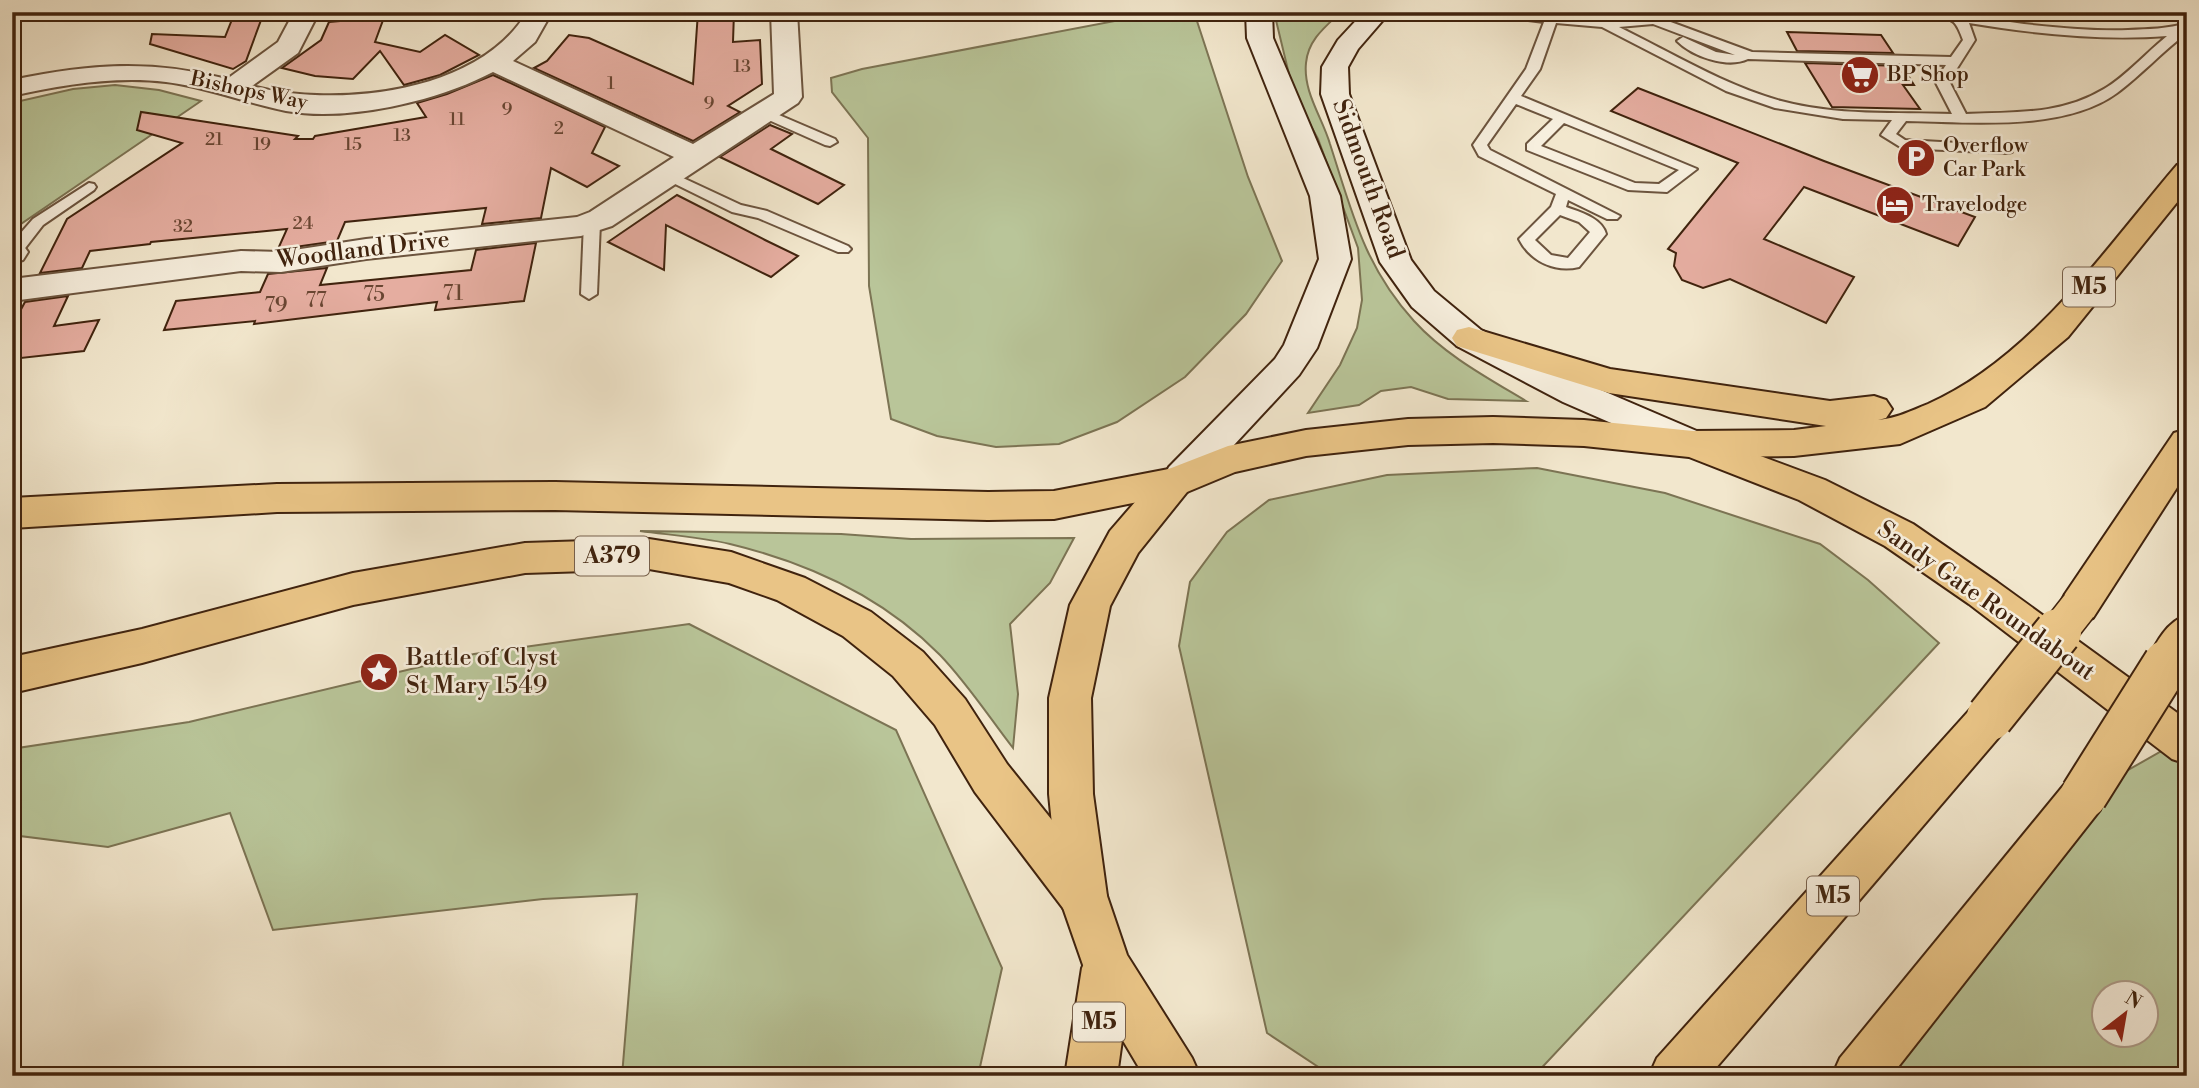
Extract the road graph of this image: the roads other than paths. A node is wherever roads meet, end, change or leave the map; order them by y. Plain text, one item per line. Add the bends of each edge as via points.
1 (307, 12) edge
2 (540, 12) edge
3 (783, 12) edge
4 (1259, 12) edge
5 (1378, 12) edge
6 (1496, 12) edge
7 (1688, 12) edge
8 (1934, 12) edge
9 (1955, 15) edge
10 (1550, 17) edge
11 (1657, 21) junction
12 (1633, 25) junction
13 (1607, 26) junction
14 (2185, 29) edge
15 (1750, 56) junction
16 (1953, 61) junction
17 (493, 62) junction
18 (233, 87) junction
19 (13, 92) edge
20 (1514, 98) junction
21 (765, 113) junction
22 (1903, 116) junction
23 (1563, 117) junction
24 (1961, 118) junction
25 (830, 142) dead end
26 (2007, 149) dead end
27 (695, 156) junction
28 (2187, 171) edge
29 (667, 175) junction
30 (89, 187) dead end
31 (1564, 192) junction
32 (1558, 209) dead end
33 (1612, 216) dead end
34 (592, 223) junction
35 (843, 248) dead end
36 (12, 252) edge
37 (12, 290) edge
38 (589, 294) dead end
39 (1469, 338) junction
40 (1980, 392) junction
41 (2187, 442) edge
42 (1693, 444) junction
43 (1178, 480) junction
44 (12, 513) edge
45 (2177, 647) edge
46 (12, 675) edge
47 (2187, 745) edge
48 (1083, 896) junction
49 (1107, 968) junction
50 (1091, 1076) edge
51 (1174, 1076) edge
52 (1675, 1076) edge
53 (1858, 1076) edge

1 - 18 street via 289,47
2 - 17 street, Bishops Way via 527,34
3 - 21 street, Woodland Drive via 797,42 788,97
4 - 43 street, Sidmouth Road via 1260,38 1325,196 1335,259 1300,348 1268,388
5 - 39 street, Sidmouth Road via 1335,67 1335,94 1396,262 1423,299
6 - 10 lane
7 - 11 lane
8 - 9 lane
9 - 14 lane via 2075,34
9 - 16 lane via 1969,40
10 - 13 lane
10 - 20 lane via 1533,69
11 - 12 lane
11 - 15 lane
12 - 13 lane
12 - 15 lane via 1656,29 1715,58
13 - 22 lane via 1754,97 1843,115
14 - 24 lane via 2111,91 2071,110
15 - 16 lane
16 - 24 lane via 1942,81
17 - 18 street, Bishops Way via 426,90 362,103 289,103
17 - 27 street
18 - 19 street, Bishops Way via 131,72 73,76
20 - 23 lane
20 - 31 lane via 1483,139 1484,153
21 - 25 lane
21 - 27 street, Woodland Drive
22 - 24 lane
22 - 26 lane via 1888,135 1902,144
23 - 23 lane via 1677,164 1690,169 1662,189 1633,187 1532,147
27 - 29 street, Woodland Drive
28 - 40 main road, M5 via 2056,329
29 - 34 street, Woodland Drive
29 - 35 lane via 737,209 762,214
30 - 36 lane via 38,222
31 - 32 lane
31 - 33 lane
34 - 37 street, Woodland Drive
34 - 38 lane
39 - 40 main road, M5 via 1609,381 1830,414
39 - 42 street, Sidmouth Road via 1575,393
40 - 42 main road, M5 via 1900,431 1794,443
41 - 52 main road, M5, bridge via 2079,606 1990,717
42 - 43 main road, Sandy Gate Roundabout via 1584,433 1408,432 1306,443 1228,460
42 - 47 main road, Sandy Gate Roundabout via 1812,490 1899,536
43 - 44 main road via 1054,505 471,496 277,498
43 - 48 main road, Sandy Gate Roundabout via 1124,542 1090,605 1070,698 1071,794
45 - 53 main road, bridge via 2084,795
46 - 48 main road, A379 via 142,646 353,589 525,558 649,554 731,568 791,589 857,625 908,664 950,712 991,778
48 - 49 main road, Sandy Gate Roundabout
49 - 50 main road, M5
49 - 51 main road, Sandy Gate Roundabout

